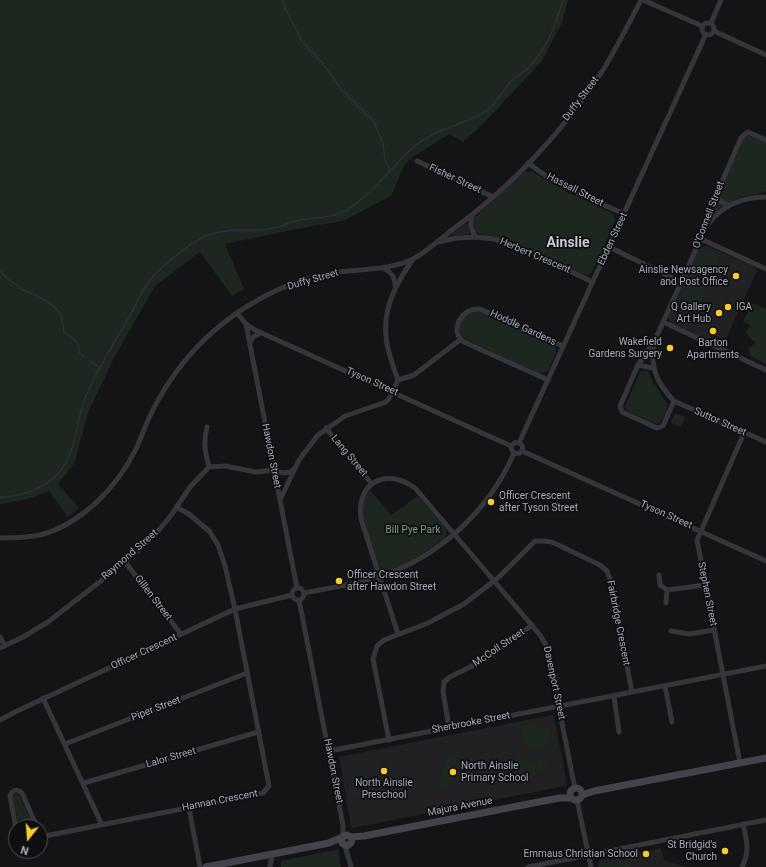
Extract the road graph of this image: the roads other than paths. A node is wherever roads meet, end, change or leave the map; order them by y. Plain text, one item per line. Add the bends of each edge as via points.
1 (642, 0) edge
2 (721, 0) edge
3 (711, 23) junction
4 (702, 26) junction
5 (714, 31) junction
6 (706, 34) junction
7 (766, 55) edge
8 (766, 140) edge
9 (416, 161) dead end
10 (528, 163) junction
11 (717, 193) junction
12 (493, 197) junction
13 (766, 197) edge
14 (729, 205) junction
15 (624, 214) junction
16 (472, 216) junction
17 (706, 227) junction
18 (476, 237) junction
19 (701, 239) junction
20 (435, 243) junction
21 (609, 247) junction
22 (414, 258) junction
23 (381, 268) junction
24 (766, 269) edge
25 (593, 282) junction
26 (681, 282) junction
27 (395, 287) junction
28 (237, 313) junction
29 (663, 322) junction
30 (246, 324) junction
31 (262, 333) junction
32 (461, 340) junction
33 (655, 340) junction
34 (250, 343) junction
35 (563, 346) junction
36 (638, 365) junction
37 (653, 368) junction
38 (766, 370) edge
39 (398, 380) junction
40 (548, 380) junction
41 (393, 391) junction
42 (674, 401) junction
43 (207, 427) dead end
44 (326, 428) junction
45 (744, 433) junction
46 (766, 442) edge
47 (520, 443) junction
48 (511, 446) junction
49 (522, 451) junction
50 (514, 453) junction
51 (209, 467) junction
52 (294, 468) junction
53 (274, 470) junction
54 (371, 483) junction
55 (280, 500) junction
56 (176, 507) junction
57 (700, 531) junction
58 (456, 535) junction
59 (0, 538) edge
60 (766, 561) edge
61 (125, 562) junction
62 (380, 576) junction
63 (659, 576) dead end
64 (494, 581) junction
65 (705, 585) junction
66 (297, 588) junction
67 (667, 590) junction
68 (304, 593) junction
69 (292, 595) junction
70 (299, 600) junction
71 (666, 603) dead end
72 (235, 609) junction
73 (532, 625) junction
74 (714, 630) junction
75 (671, 631) dead end
76 (181, 634) junction
77 (398, 634) junction
78 (0, 638) edge
79 (3, 647) edge
80 (766, 666) edge
81 (247, 673) junction
82 (722, 674) junction
83 (665, 686) junction
84 (632, 692) junction
85 (614, 696) junction
86 (44, 698) junction
87 (559, 706) junction
88 (0, 720) edge
89 (672, 722) dead end
90 (449, 728) junction
91 (258, 732) junction
92 (619, 732) dead end
93 (390, 740) junction
94 (65, 744) junction
95 (329, 751) junction
96 (766, 758) edge
97 (740, 763) junction
98 (84, 783) junction
99 (576, 794) junction
100 (189, 808) junction
101 (14, 819) edge
102 (33, 819) edge
103 (766, 820) edge
104 (743, 824) junction
105 (102, 825) junction
106 (48, 835) edge
107 (347, 840) junction
108 (272, 854) junction
109 (588, 855) junction
110 (200, 867) edge
111 (206, 867) edge
112 (270, 867) edge
113 (351, 867) edge
114 (531, 867) edge
115 (591, 867) edge
116 (742, 867) edge

1 - 4 street
1 - 10 street, Duffy Street via 620,41 586,94
2 - 3 street
3 - 4 street via 707,22
3 - 5 street
4 - 6 street
5 - 6 street
5 - 7 street
6 - 15 street, Ebden Street
8 - 11 street, O'Connell Street via 750,133 741,138
9 - 12 street, Fisher Street
10 - 12 street, Duffy Street
10 - 15 street, Hassall Street via 561,185
11 - 14 street via 720,201
11 - 17 street, O'Connell Street
12 - 16 street, Duffy Street
13 - 14 street via 753,197
14 - 17 street
15 - 21 street, Ebden Street
16 - 18 street via 470,227
16 - 20 street, Duffy Street
17 - 19 street, O'Connell Street
18 - 20 street, Herbert Crescent
18 - 25 street, Herbert Crescent via 510,244
19 - 24 street
19 - 26 street, O'Connell Street
20 - 22 street, Duffy Street
21 - 25 street, Ebden Street
21 - 26 street
22 - 23 street, Duffy Street
22 - 27 street
23 - 27 street via 393,275
23 - 28 street, Duffy Street via 337,272 305,280 270,294
25 - 35 street, Ebden Street
26 - 29 street, O'Connell Street
27 - 39 street via 387,310 386,335
28 - 30 street, Tyson Street
28 - 59 street, Duffy Street via 210,334 187,358 166,386 127,465 94,504 78,517 42,534
29 - 33 street, O'Connell Street
29 - 38 street
30 - 31 street, Tyson Street
30 - 34 street, Hawdon Street
31 - 34 street via 253,337
31 - 41 street, Tyson Street
32 - 35 street, Hoddle Gardens via 459,319 466,312 476,308
32 - 39 street via 414,375
32 - 40 street
33 - 36 street, O'Connell Street
33 - 37 street, Suttor Street
34 - 53 street, Hawdon Street
35 - 40 street, Ebden Street
36 - 37 street
36 - 42 street, O'Connell Street via 620,406 622,412 657,428 663,426
37 - 42 street, Suttor Street via 660,384
39 - 41 street
40 - 47 street, Ebden Street
41 - 44 street via 386,402 344,416
41 - 48 street, Tyson Street
42 - 45 street, Suttor Street
43 - 51 street via 204,450
44 - 52 street via 308,446
44 - 54 street, Lang Street
45 - 46 street, Suttor Street
45 - 57 street, Stephen Street
47 - 48 street
47 - 49 street
48 - 50 street
49 - 50 street
49 - 57 street, Tyson Street
50 - 58 street via 500,481 482,507
51 - 53 street via 225,466 256,472
51 - 56 street, Raymond Street
52 - 53 street via 291,472 284,473
52 - 55 street
53 - 55 street, Hawdon Street
54 - 58 street, Davenport Street via 383,479 407,482
54 - 62 street via 362,499 360,509
55 - 66 street, Hawdon Street
56 - 61 street, Raymond Street via 155,535
56 - 72 street, Hannan Crescent via 201,523 218,545
57 - 60 street, Tyson Street
57 - 65 street, Stephen Street via 697,540
58 - 62 street via 408,565
58 - 64 street, Davenport Street
61 - 76 street, Gillen Street
61 - 79 street, Raymond Street via 48,622
62 - 68 street
62 - 77 street
63 - 67 street via 660,585
64 - 73 street, Davenport Street
64 - 77 street, Fairbridge Crescent via 464,604 428,623
64 - 84 street, Fairbridge Crescent via 534,542 544,540 600,565 607,571 610,579
65 - 67 street
65 - 74 street, Stephen Street
66 - 68 street
66 - 69 street
67 - 71 street
68 - 70 street
69 - 70 street
69 - 72 street, Officer Crescent
70 - 95 street, Hawdon Street
72 - 76 street, Officer Crescent
72 - 81 street, Hannan Crescent
73 - 87 street, Davenport Street via 548,647
73 - 90 street, McColl Street via 486,659 444,682
74 - 75 street via 689,634
74 - 82 street, Stephen Street
76 - 86 street, Officer Crescent
77 - 93 street, Fairbridge Crescent via 380,643 373,659
78 - 79 street
80 - 82 street, Sherbrooke Street
81 - 91 street, Hannan Crescent
81 - 94 street, Piper Street
82 - 83 street, Sherbrooke Street
82 - 97 street, Stephen Street
83 - 84 street, Sherbrooke Street
83 - 89 street
84 - 85 street, Sherbrooke Street
85 - 87 street, Sherbrooke Street
85 - 92 street
86 - 88 street, Officer Crescent
86 - 94 street
87 - 90 street, Sherbrooke Street
87 - 99 street, Davenport Street
90 - 93 street, Sherbrooke Street
91 - 98 street, Lalor Street
91 - 100 street, Hannan Crescent via 268,786 263,793
93 - 95 street, Sherbrooke Street
94 - 98 street
95 - 107 street, Hawdon Street
96 - 97 main road, Majura Avenue
97 - 99 main road, Majura Avenue
98 - 105 street
99 - 107 main road, Majura Avenue
99 - 109 street, Davenport Street
100 - 105 street, Hannan Crescent
100 - 110 street
101 - 102 street via 10,796 16,790 22,793
103 - 104 street
104 - 109 street
104 - 116 street via 748,854
105 - 106 street, Hannan Crescent
107 - 108 main road, Majura Avenue
107 - 113 street, Hawdon Street
108 - 111 main road, Majura Avenue
108 - 112 street
109 - 114 street
109 - 115 street, Davenport Street

